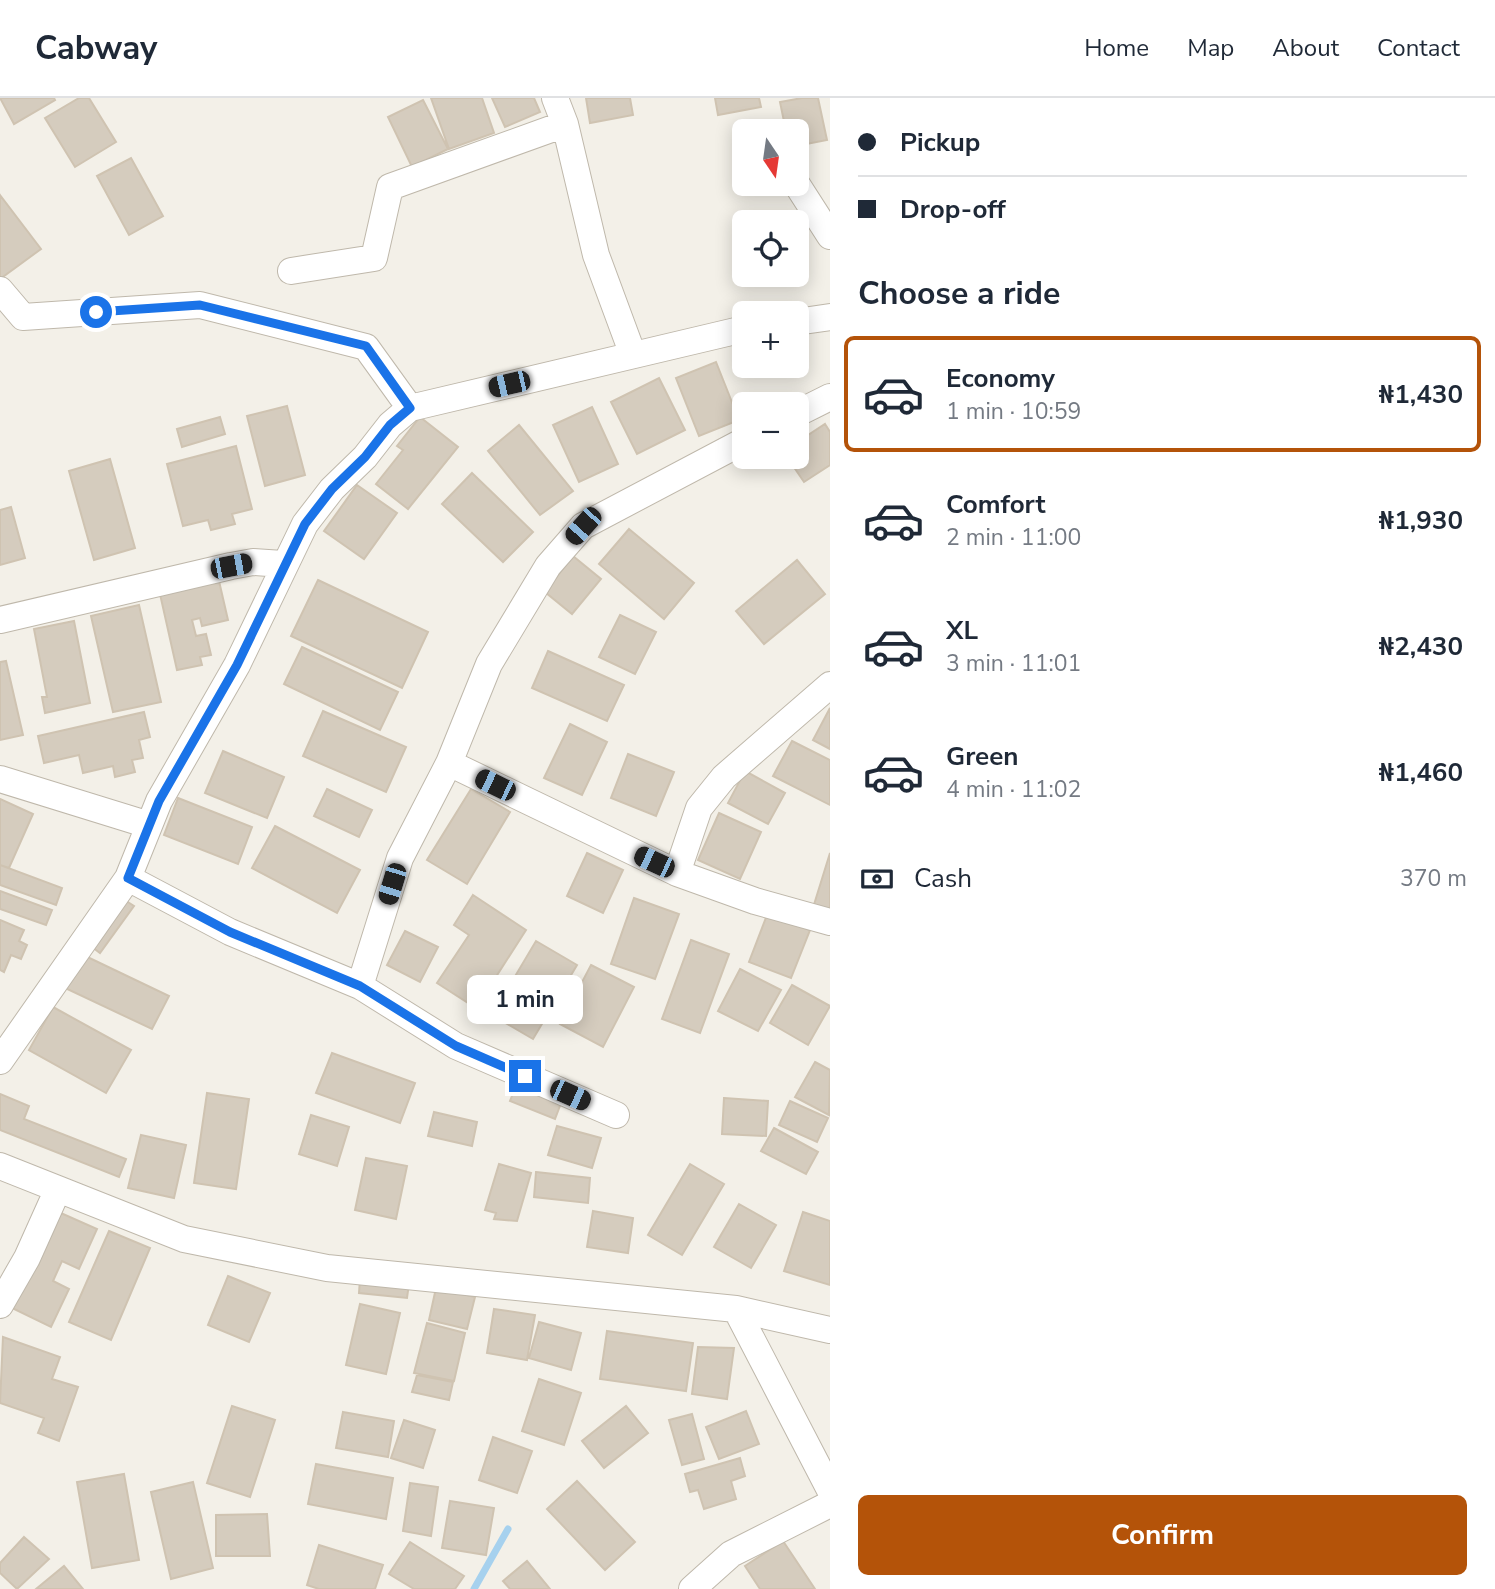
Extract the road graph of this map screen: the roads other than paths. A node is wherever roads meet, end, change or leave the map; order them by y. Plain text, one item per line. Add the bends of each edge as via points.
1 (555, 98) edge
2 (565, 124) junction
3 (804, 196) edge
4 (830, 236) edge
5 (291, 271) dead end
6 (0, 289) edge
7 (830, 317) edge
8 (809, 320) edge
9 (732, 332) edge
10 (633, 355) junction
11 (830, 397) edge
12 (410, 408) junction
13 (809, 408) edge
14 (732, 447) edge
15 (283, 564) junction
16 (0, 620) edge
17 (830, 685) edge
18 (449, 763) junction
19 (0, 779) edge
20 (149, 825) junction
21 (677, 873) junction
22 (128, 878) junction
23 (830, 922) edge
24 (360, 986) junction
25 (0, 1061) edge
26 (616, 1115) dead end
27 (0, 1166) edge
28 (58, 1189) junction
29 (0, 1305) edge
30 (736, 1309) junction
31 (830, 1330) edge
32 (830, 1490) edge
33 (830, 1504) edge
34 (692, 1589) edge

1 - 2 street
2 - 5 street via 390,187 374,258
2 - 10 street via 596,255
3 - 4 street
6 - 12 street via 23,317 209,296 366,346
7 - 8 street
9 - 10 street
10 - 12 street
11 - 13 street
12 - 15 street via 332,489
14 - 18 street via 583,526 548,566 489,664
15 - 16 street via 242,564
15 - 20 street via 237,665
17 - 21 street via 724,777 699,808
18 - 21 street
18 - 24 street via 400,858
19 - 20 street
20 - 22 street
21 - 23 street
22 - 24 street via 230,932
22 - 25 street
24 - 26 street via 456,1046
27 - 28 street
28 - 29 street
28 - 30 street via 184,1239 327,1268
30 - 31 street
30 - 32 street
33 - 34 street via 731,1555

